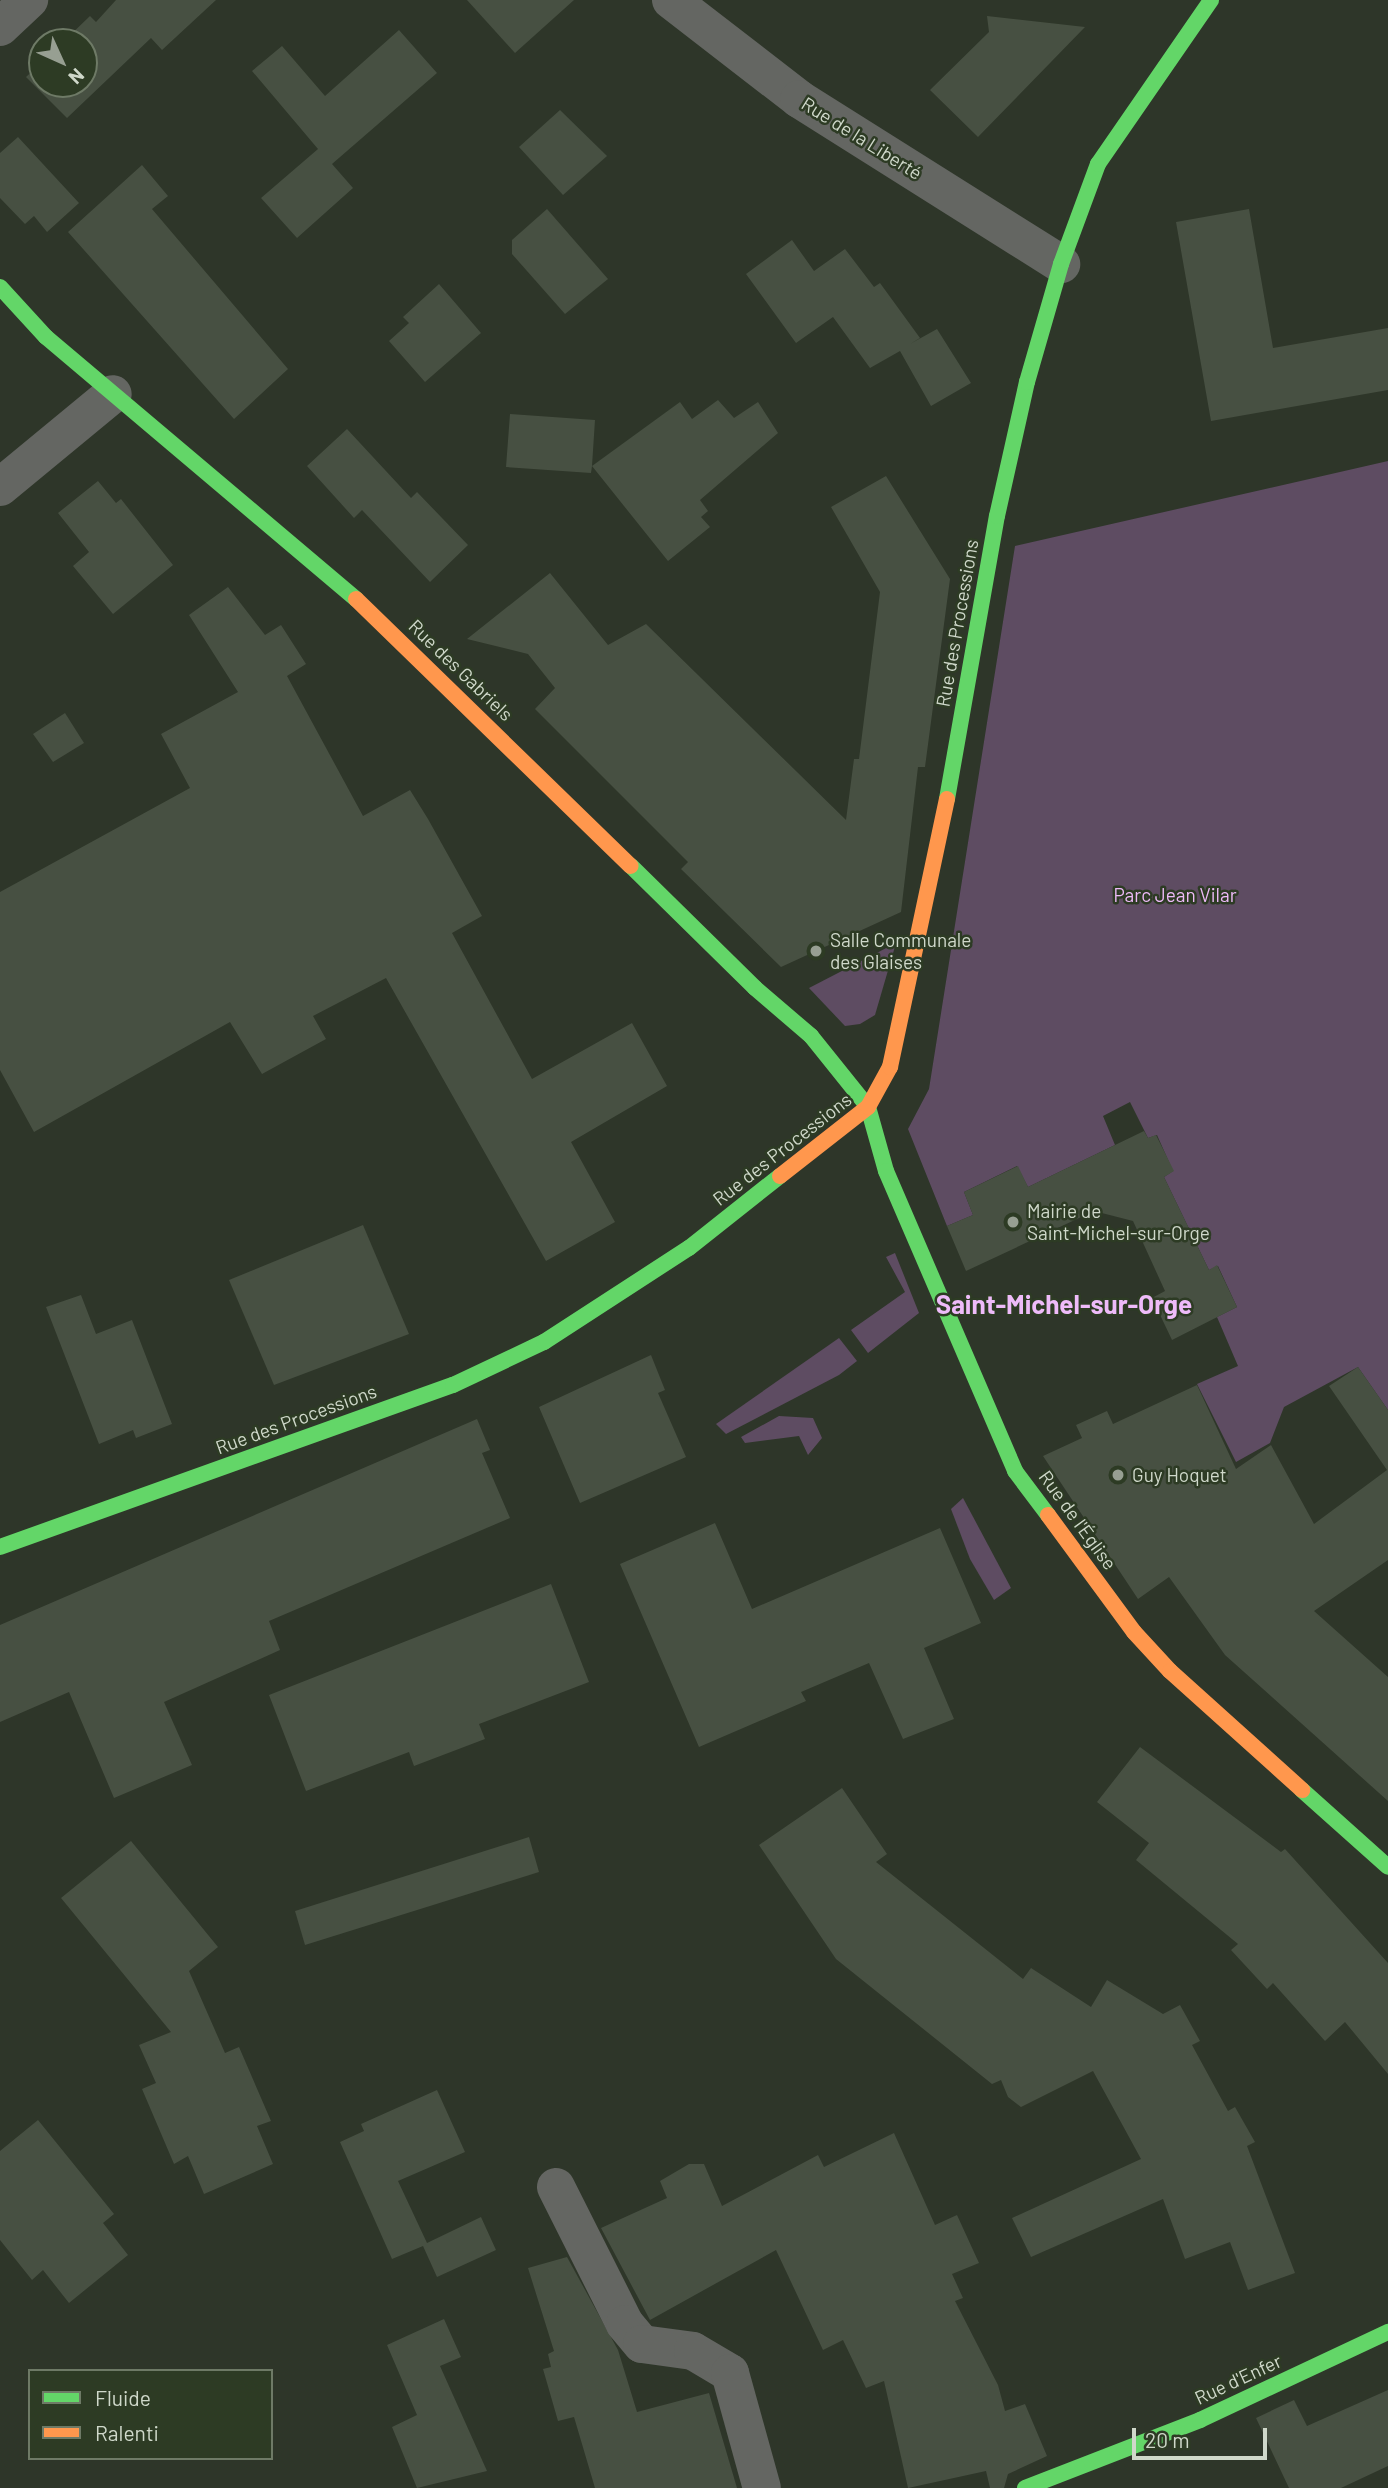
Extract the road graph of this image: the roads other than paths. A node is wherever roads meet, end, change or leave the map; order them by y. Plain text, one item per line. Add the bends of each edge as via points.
1 (29, 0) edge
2 (671, 0) edge
3 (1211, 0) edge
4 (0, 27) edge
5 (1061, 264) junction
6 (0, 287) edge
7 (113, 394) junction
8 (0, 487) edge
9 (868, 1107) junction
10 (0, 1547) edge
11 (1388, 1867) edge
12 (556, 2187) dead end
13 (1388, 2332) edge
14 (762, 2488) edge
15 (1025, 2488) edge

1 - 4 street
2 - 5 street, Rue de la Liberté via 799,99
3 - 5 street, Rue des Processions via 1098,164
5 - 9 street, Rue des Processions via 1027,382 998,516 928,904 890,1067
6 - 7 street, Rue des Gabriels via 46,337
7 - 8 street
7 - 9 street, Rue des Gabriels via 405,643 755,988 811,1036
9 - 10 street, Rue des Processions via 689,1248 544,1342 453,1385
9 - 11 street, Rue de l'Église via 886,1171 1015,1471 1153,1652
12 - 14 street via 625,2324 642,2344 693,2351 730,2373
13 - 15 street, Rue d'Enfer via 1200,2420

